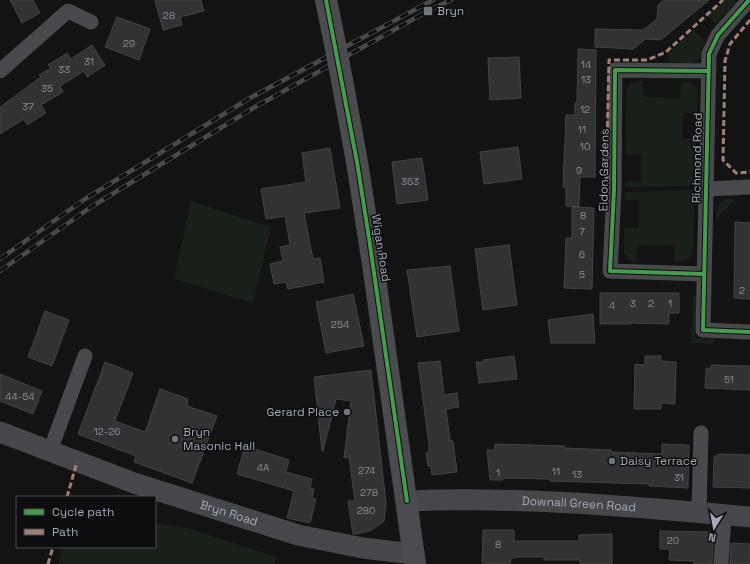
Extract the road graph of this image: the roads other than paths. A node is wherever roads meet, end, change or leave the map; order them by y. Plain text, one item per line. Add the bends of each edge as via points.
1 (326, 0) edge
2 (749, 0) edge
3 (67, 6) edge
4 (91, 22) dead end
5 (0, 71) edge
6 (709, 71) junction
7 (750, 187) edge
8 (706, 189) junction
9 (704, 274) junction
10 (750, 332) edge
11 (84, 356) dead end
12 (0, 432) edge
13 (701, 433) dead end
14 (50, 451) junction
15 (407, 501) junction
16 (699, 512) junction
17 (724, 515) junction
18 (750, 517) edge
19 (414, 559) edge
20 (721, 564) edge

1 - 15 main road, Wigan Road, bridge via 370,245
2 - 6 street, Richmond Road via 718,35 709,54
3 - 4 street
3 - 5 street
6 - 8 street, Richmond Road
6 - 9 street, Eldon Gardens via 616,70 610,270
7 - 8 street
8 - 9 street, Richmond Road
9 - 10 street, Richmond Road via 703,330
11 - 14 street
12 - 14 main road, Bryn Road
13 - 16 street
14 - 19 main road, Bryn Road via 134,483 298,534
15 - 16 main road, Downall Green Road via 554,503
15 - 19 main road, Wigan Road
16 - 17 main road, Downall Green Road
17 - 18 main road, Downall Green Road
17 - 20 street

